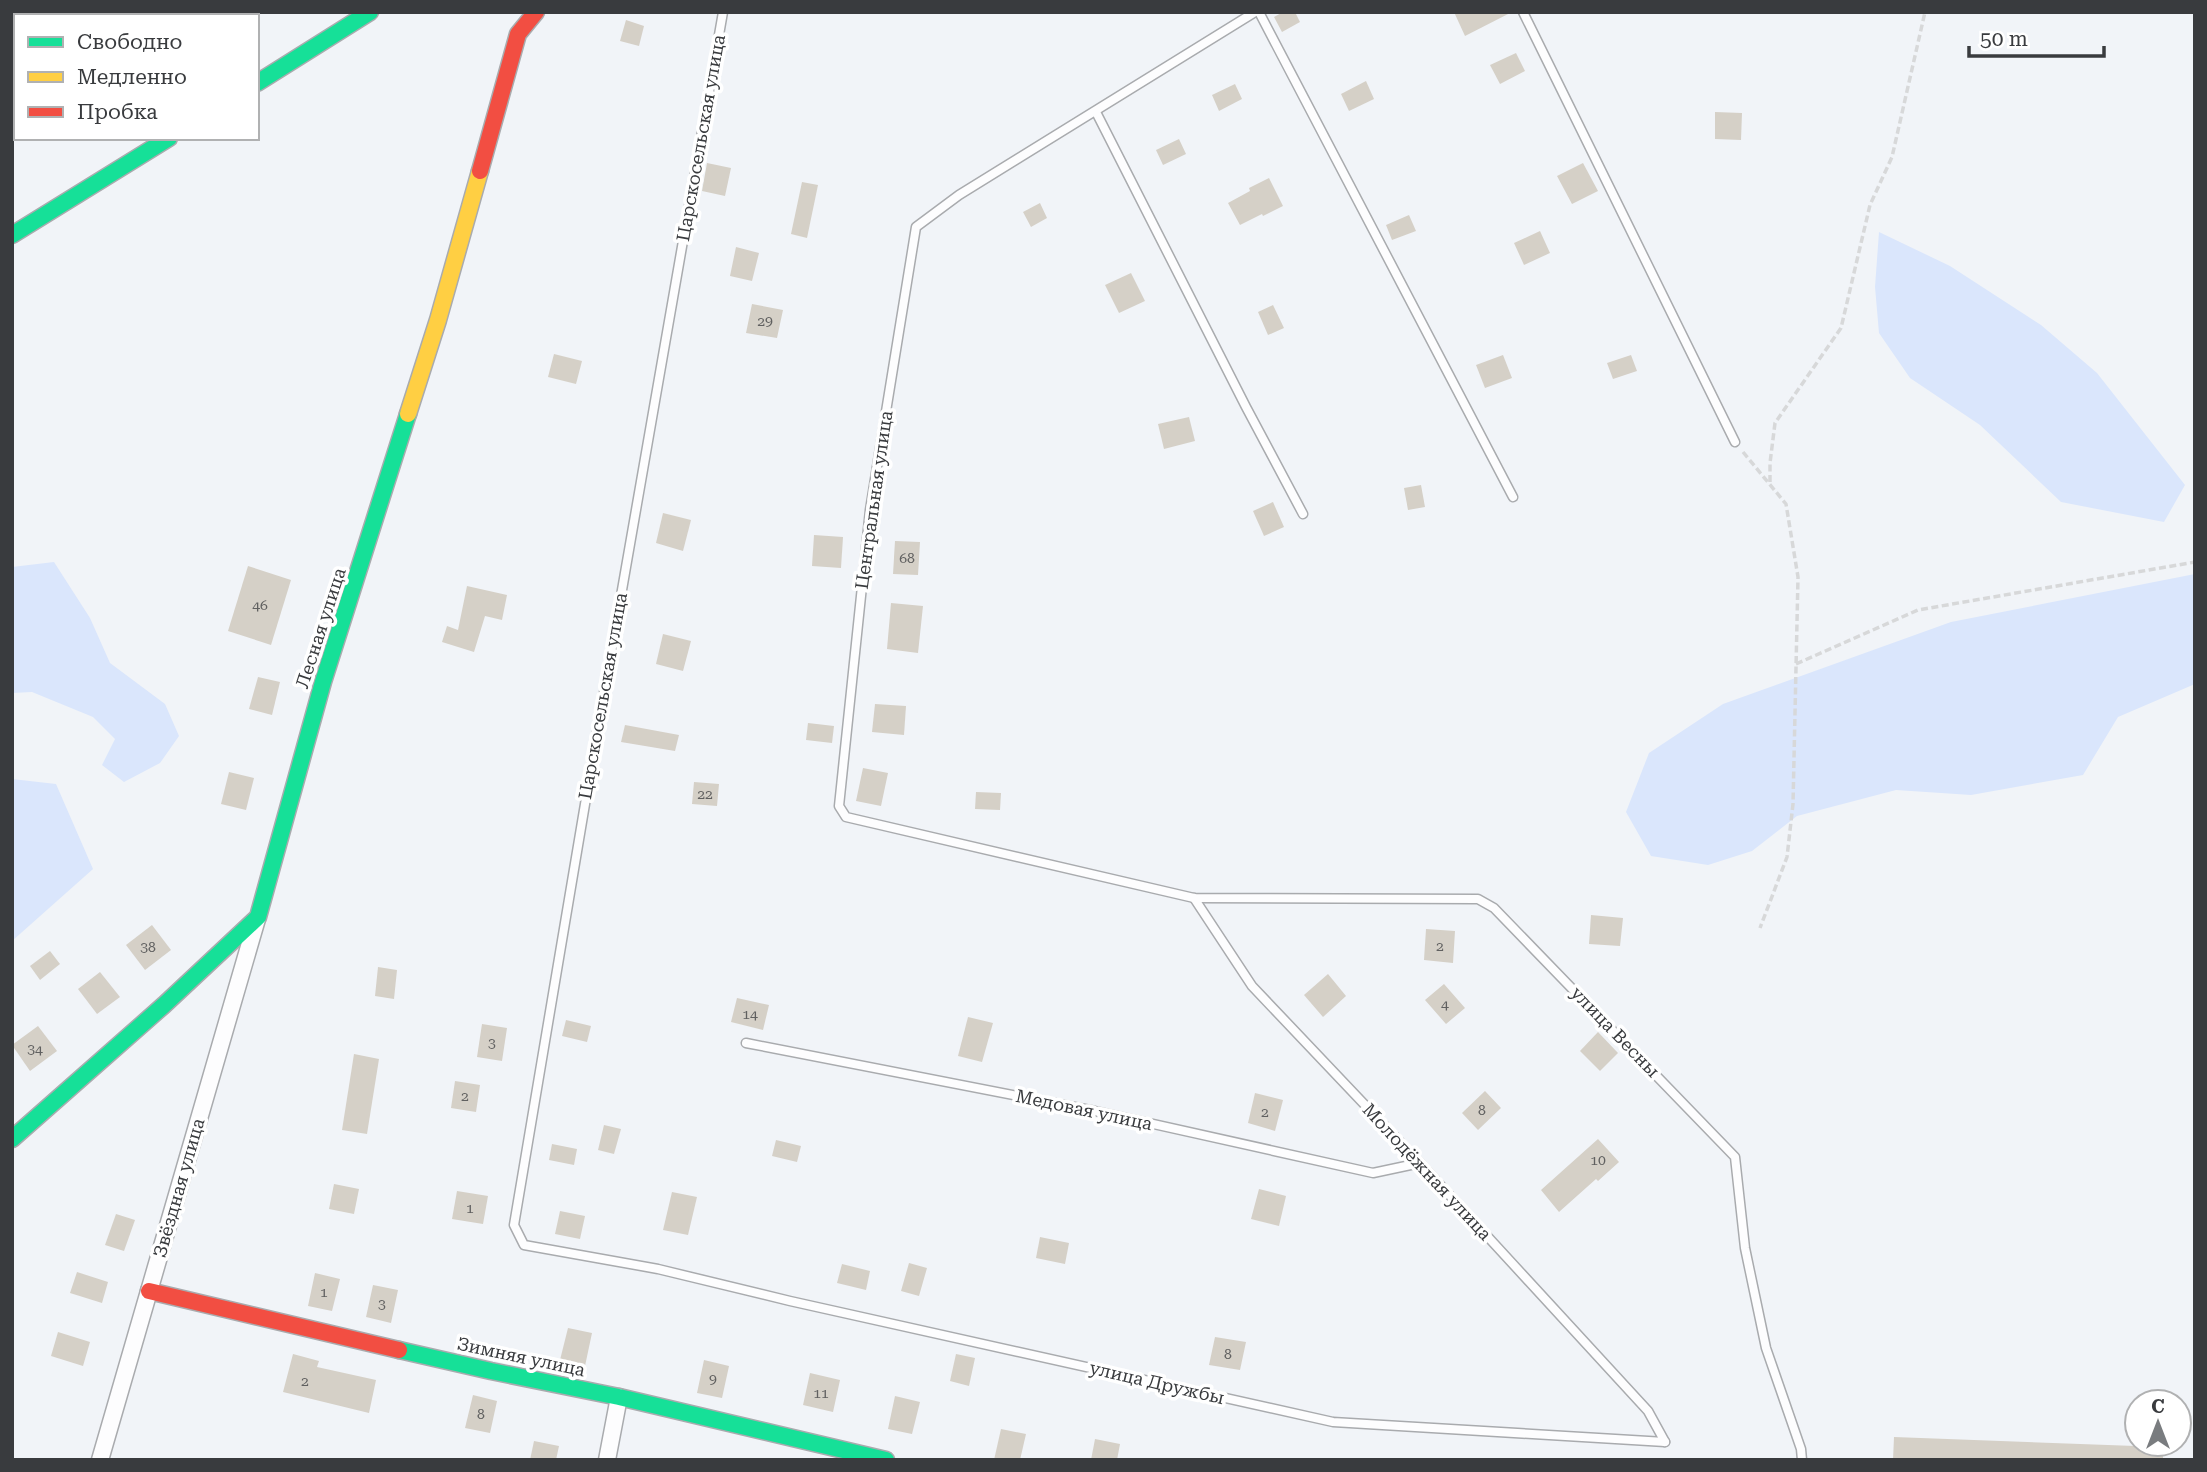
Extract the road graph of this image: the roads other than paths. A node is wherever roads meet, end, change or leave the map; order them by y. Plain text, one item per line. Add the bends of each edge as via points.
1 (370, 12) edge
2 (536, 12) edge
3 (723, 12) edge
4 (1257, 12) edge
5 (1523, 12) edge
6 (259, 82) edge
7 (1096, 112) junction
8 (166, 140) edge
9 (12, 235) edge
10 (1735, 442) road end
11 (1513, 497) dead end
12 (1303, 514) dead end
13 (1194, 898) junction
14 (1494, 908) joint
15 (258, 916) junction
16 (746, 1043) dead end
17 (12, 1139) edge
18 (1420, 1163) junction
19 (658, 1269) joint
20 (149, 1291) junction
21 (619, 1397) junction
22 (1665, 1442) joint
23 (100, 1460) edge
24 (607, 1460) edge
25 (886, 1460) edge
26 (1802, 1460) edge

1 - 6 main road
2 - 15 main road, Лесная улица via 519,34 438,320 323,682
3 - 19 lane, Царскосельская улица via 514,1226 524,1245
4 - 7 lane, Центральная улица
4 - 11 lane
5 - 10 lane
7 - 12 lane
7 - 13 lane, Центральная улица via 959,195 916,227 870,510 839,806 846,817
8 - 9 main road
13 - 14 lane, Центральная улица via 1478,899
13 - 18 lane, Молодёжная улица via 1252,986
14 - 26 lane, улица Весны via 1735,1157 1745,1248 1766,1348
15 - 17 main road
15 - 20 street, Звёздная улица
16 - 18 lane, Медовая улица via 1095,1111 1373,1173
18 - 22 lane, Молодёжная улица via 1648,1411
19 - 22 lane, улица Дружбы via 1333,1422
20 - 21 main road, Зимняя улица
20 - 23 street, Звёздная улица
21 - 24 street
21 - 25 main road, Зимняя улица

